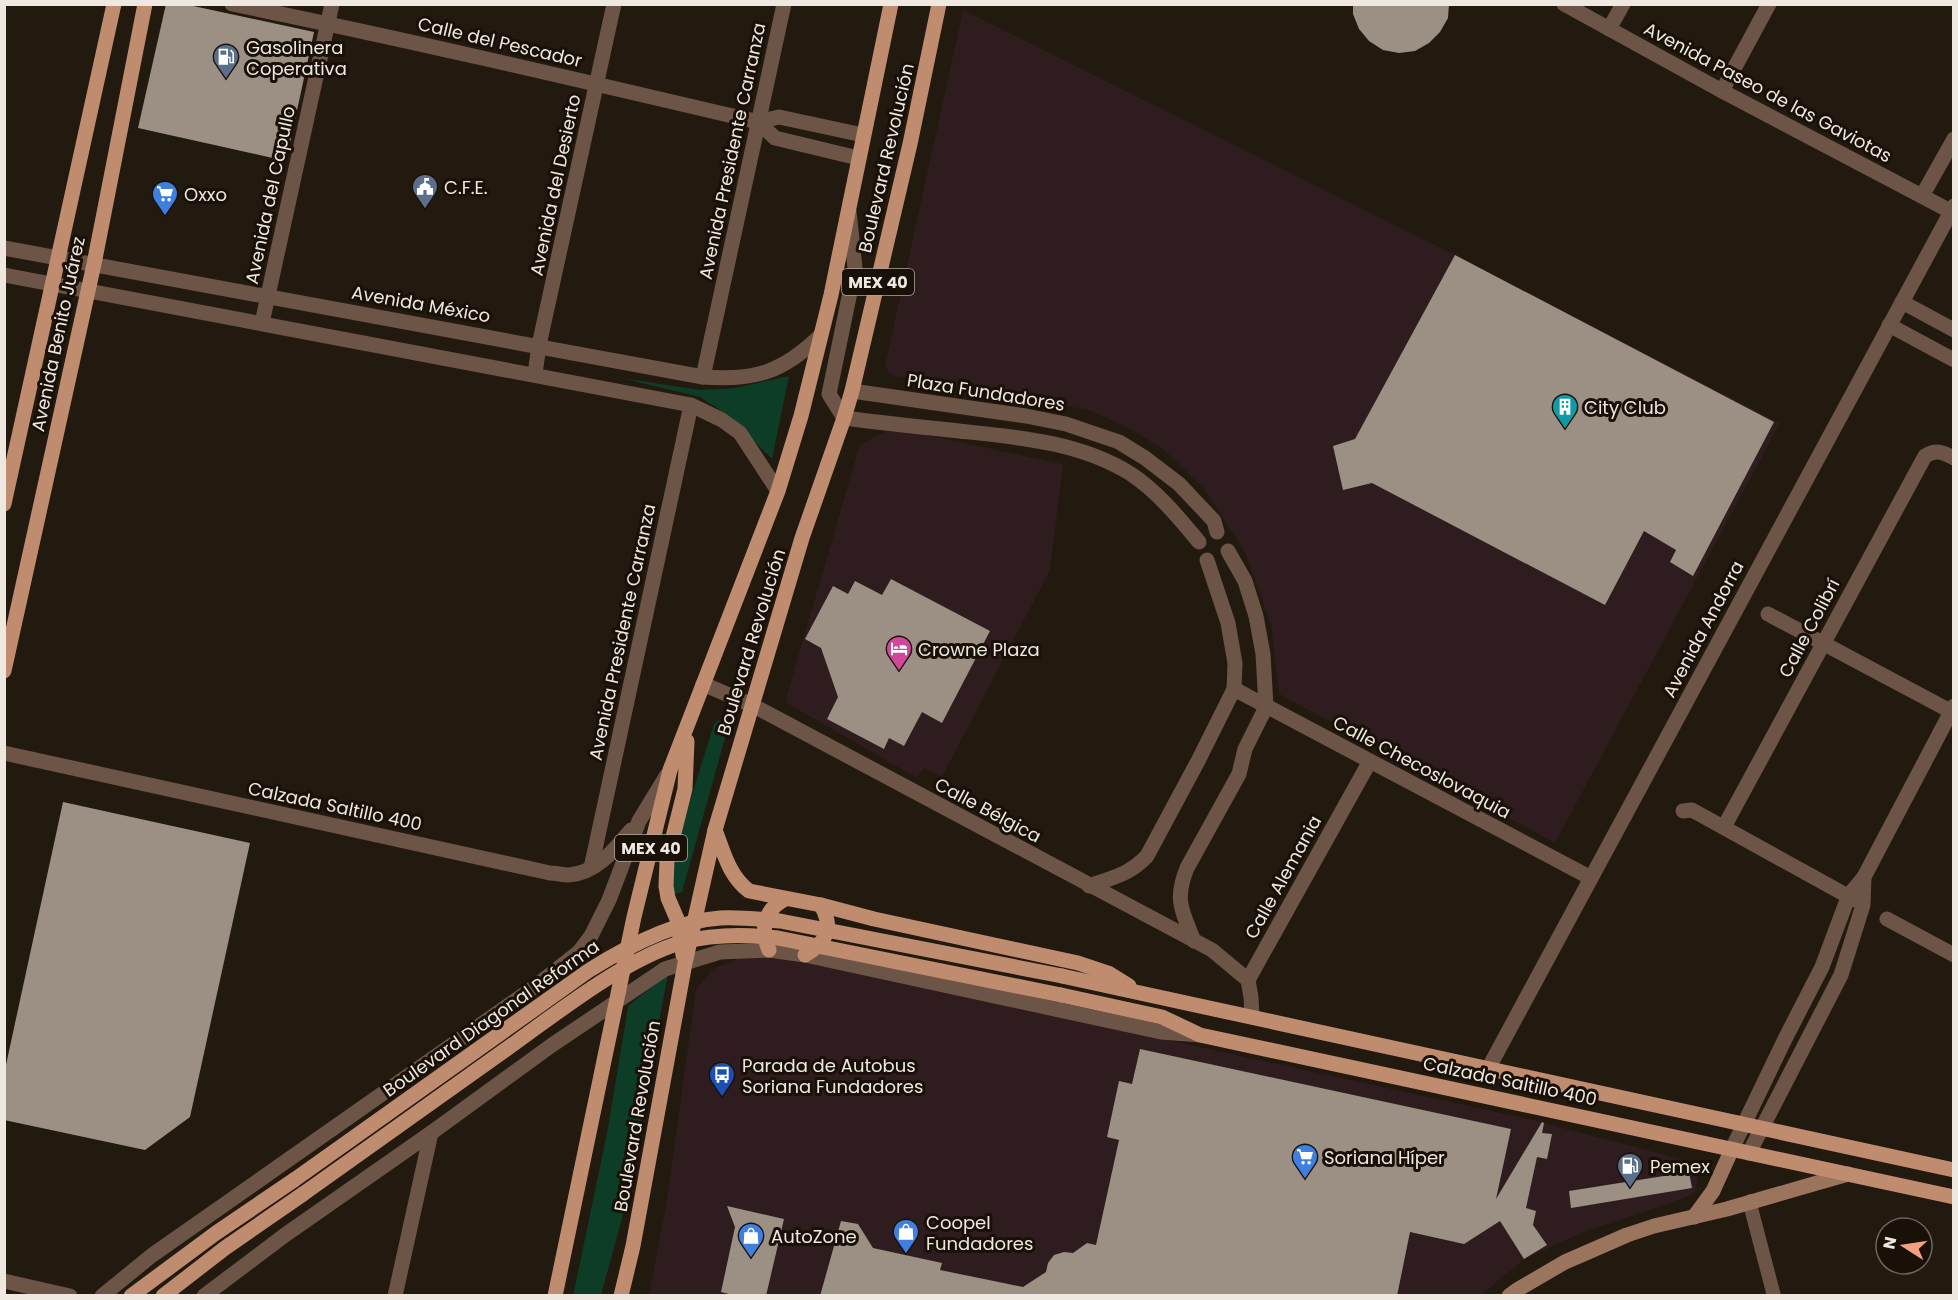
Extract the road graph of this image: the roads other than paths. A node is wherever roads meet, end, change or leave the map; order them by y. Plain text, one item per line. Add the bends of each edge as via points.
1 (114, 4) edge
2 (145, 4) edge
3 (232, 4) edge
4 (332, 4) edge
5 (614, 4) edge
6 (784, 4) edge
7 (891, 4) edge
8 (939, 4) edge
9 (1564, 4) edge
10 (1623, 4) edge
11 (1769, 4) edge
12 (327, 23) junction
13 (1609, 29) junction
14 (597, 84) junction
15 (1722, 91) junction
16 (758, 122) junction
17 (863, 135) junction
18 (1953, 139) edge
19 (858, 158) junction
20 (1922, 196) junction
21 (848, 205) junction
22 (1953, 210) edge
23 (4, 248) edge
24 (58, 257) junction
25 (94, 264) junction
26 (4, 275) edge
27 (52, 284) junction
28 (88, 291) junction
29 (268, 296) junction
30 (1902, 302) junction
31 (262, 323) junction
32 (1889, 326) junction
33 (1953, 330) edge
34 (820, 336) junction
35 (539, 345) junction
36 (1953, 360) edge
37 (535, 374) junction
38 (703, 377) junction
39 (852, 391) junction
40 (691, 405) junction
41 (1026, 416) junction
42 (844, 418) junction
43 (1022, 438) junction
44 (1953, 458) edge
45 (778, 491) junction
46 (4, 504) edge
47 (1216, 532) junction
48 (1199, 542) junction
49 (1228, 551) junction
50 (1208, 560) junction
51 (1768, 614) dead end
52 (1823, 644) junction
53 (4, 671) edge
54 (703, 684) junction
55 (1234, 689) junction
56 (752, 705) junction
57 (1266, 707) junction
58 (1952, 710) edge
59 (687, 729) junction
60 (4, 753) edge
61 (1370, 761) junction
62 (670, 770) junction
63 (1683, 811) dead end
64 (639, 820) junction
65 (1724, 827) junction
66 (715, 830) junction
67 (591, 868) junction
68 (1864, 877) junction
69 (1591, 878) junction
70 (1089, 886) junction
71 (1849, 895) junction
72 (784, 899) junction
73 (821, 905) junction
74 (1863, 905) junction
75 (1887, 919) dead end
76 (1194, 941) junction
77 (769, 950) junction
78 (805, 955) junction
79 (1953, 955) edge
80 (685, 963) junction
81 (1062, 976) joint
82 (1248, 980) junction
83 (536, 986) junction
84 (1145, 994) junction
85 (1061, 995) joint
86 (615, 1002) junction
87 (1252, 1017) junction
88 (1200, 1035) junction
89 (552, 1045) junction
90 (1488, 1069) junction
91 (1744, 1125) junction
92 (1762, 1129) junction
93 (431, 1133) junction
94 (1732, 1149) junction
95 (1749, 1153) junction
96 (1953, 1170) edge
97 (1848, 1174) junction
98 (1953, 1197) edge
99 (1751, 1201) junction
100 (1694, 1216) junction
101 (4, 1281) edge
102 (70, 1296) edge
103 (102, 1296) edge
104 (131, 1296) edge
105 (163, 1296) edge
106 (204, 1296) edge
107 (395, 1296) edge
108 (555, 1296) edge
109 (621, 1296) edge
110 (1509, 1296) edge
111 (1774, 1296) edge

1 - 24 main road, Avenida Benito Juárez
2 - 25 main road, Avenida Benito Juárez
3 - 12 street, Calle del Pescador
4 - 12 street, Avenida del Capullo
5 - 14 street, Avenida del Desierto
6 - 16 street, Avenida Presidente Carranza
7 - 17 main road, MEX 40
8 - 39 main road, Boulevard Revolución / MEX 40
9 - 13 street, Avenida Paseo de las Gaviotas
10 - 13 street
11 - 15 street
12 - 14 street, Calle del Pescador
12 - 29 street, Avenida del Capullo
13 - 15 street, Avenida Paseo de las Gaviotas
14 - 16 street, Calle del Pescador
14 - 35 street, Avenida del Desierto
15 - 20 street, Avenida Paseo de las Gaviotas
16 - 17 street via 780,117
16 - 19 street via 775,138
16 - 38 street, Avenida Presidente Carranza
17 - 19 main road, MEX 40
18 - 20 street
19 - 21 main road, MEX 40
20 - 22 street, Avenida Paseo de las Gaviotas
21 - 34 main road, MEX 40
21 - 42 street via 855,268 829,394
22 - 30 street, Avenida Andorra
23 - 24 street, Avenida México
24 - 25 street, Avenida México
24 - 27 main road, Avenida Benito Juárez
25 - 28 main road, Avenida Benito Juárez
25 - 29 street, Avenida México
26 - 27 street
27 - 28 street
27 - 46 main road, Avenida Benito Juárez
28 - 31 street
28 - 53 main road, Avenida Benito Juárez
29 - 31 street, Avenida del Capullo
29 - 35 street, Avenida México
30 - 32 street, Avenida Andorra
30 - 33 street
31 - 37 street
32 - 36 street
32 - 69 street, Avenida Andorra
34 - 38 street, Avenida México via 802,354 755,376
34 - 45 main road, MEX 40
35 - 37 street, Avenida del Desierto
35 - 38 street, Avenida México
37 - 40 street
39 - 41 street, Plaza Fundadores
39 - 42 main road, Boulevard Revolución / MEX 40
40 - 45 street via 740,433
40 - 67 street, Avenida Presidente Carranza
41 - 43 street
41 - 47 street, Plaza Fundadores via 1066,424 1119,442 1179,484 1214,521
42 - 43 street
42 - 56 main road, Boulevard Revolución / MEX 40 via 802,538
43 - 48 street via 1101,459 1131,474 1158,495
44 - 52 street, Calle Colibrí via 1934,451 1925,456
45 - 54 main road, MEX 40
47 - 48 street via 1206,534
47 - 49 street via 1226,537
48 - 50 street via 1199,551
49 - 50 street via 1217,561
49 - 57 street via 1245,581 1256,616
50 - 55 street via 1228,623 1235,663
51 - 52 street
52 - 58 street
52 - 65 street, Calle Colibrí
54 - 56 street, Calle Bélgica
54 - 59 main road, MEX 40
55 - 57 street, Calle Checoslovaquia
55 - 70 street via 1147,856 1127,873
56 - 66 main road, Boulevard Revolución / MEX 40
56 - 70 street, Calle Bélgica
57 - 61 street, Calle Checoslovaquia
57 - 76 street via 1245,748 1239,774 1180,884 1179,899
58 - 68 street
59 - 62 main road, MEX 40
59 - 80 main road via 685,789 667,861 666,886
60 - 67 street, Calzada Saltillo 400 via 550,873 570,875
61 - 69 street, Calle Checoslovaquia
61 - 82 street, Calle Alemania
62 - 64 street
62 - 86 main road, MEX 40
63 - 65 street via 1692,810
64 - 67 street, Calzada Saltillo 400 via 609,856
64 - 83 street via 591,936 579,952
65 - 71 street
66 - 72 main road via 730,870 740,884 749,891
66 - 80 main road, Boulevard Revolución / MEX 40
68 - 71 street
68 - 74 street
69 - 90 street, Avenida Andorra
70 - 76 street, Calle Bélgica
71 - 74 street
71 - 91 street via 1822,967
72 - 73 main road
72 - 77 main road via 775,904 765,921 764,940
73 - 78 main road via 829,924 826,934 815,950
73 - 84 main road via 1078,963 1108,973
74 - 92 street via 1841,975
75 - 79 street
76 - 82 street, Calle Bélgica via 1212,950
77 - 78 street
77 - 80 street via 720,952
78 - 88 street via 1161,1032
80 - 86 street via 664,969
80 - 109 main road, Boulevard Revolución / MEX 40
81 - 84 main road, Calzada Saltillo 400
81 - 104 main road, Boulevard Diagonal Reforma, bridge via 780,921 718,918 680,927 638,943 588,971
82 - 87 street
83 - 89 street via 550,991 561,1002 566,1017 562,1033
83 - 103 street via 261,1177
84 - 87 main road, Calzada Saltillo 400
85 - 88 main road, Calzada Saltillo 400 via 1162,1017
85 - 105 main road, Boulevard Diagonal Reforma, bridge via 778,938 717,936 682,942 627,967 557,1012
86 - 89 street
86 - 108 main road, MEX 40
87 - 90 main road, Calzada Saltillo 400
88 - 94 main road, Calzada Saltillo 400
89 - 93 street
90 - 91 main road, Calzada Saltillo 400
91 - 92 main road, Calzada Saltillo 400
91 - 94 street
92 - 95 street
92 - 96 main road, Calzada Saltillo 400
93 - 106 street
93 - 107 street
94 - 95 main road, Calzada Saltillo 400
94 - 100 main road via 1713,1191
95 - 97 main road, Calzada Saltillo 400
97 - 98 main road, Calzada Saltillo 400
97 - 99 main road
99 - 100 main road
99 - 111 street
100 - 110 main road via 1599,1246 1564,1262
101 - 102 street

